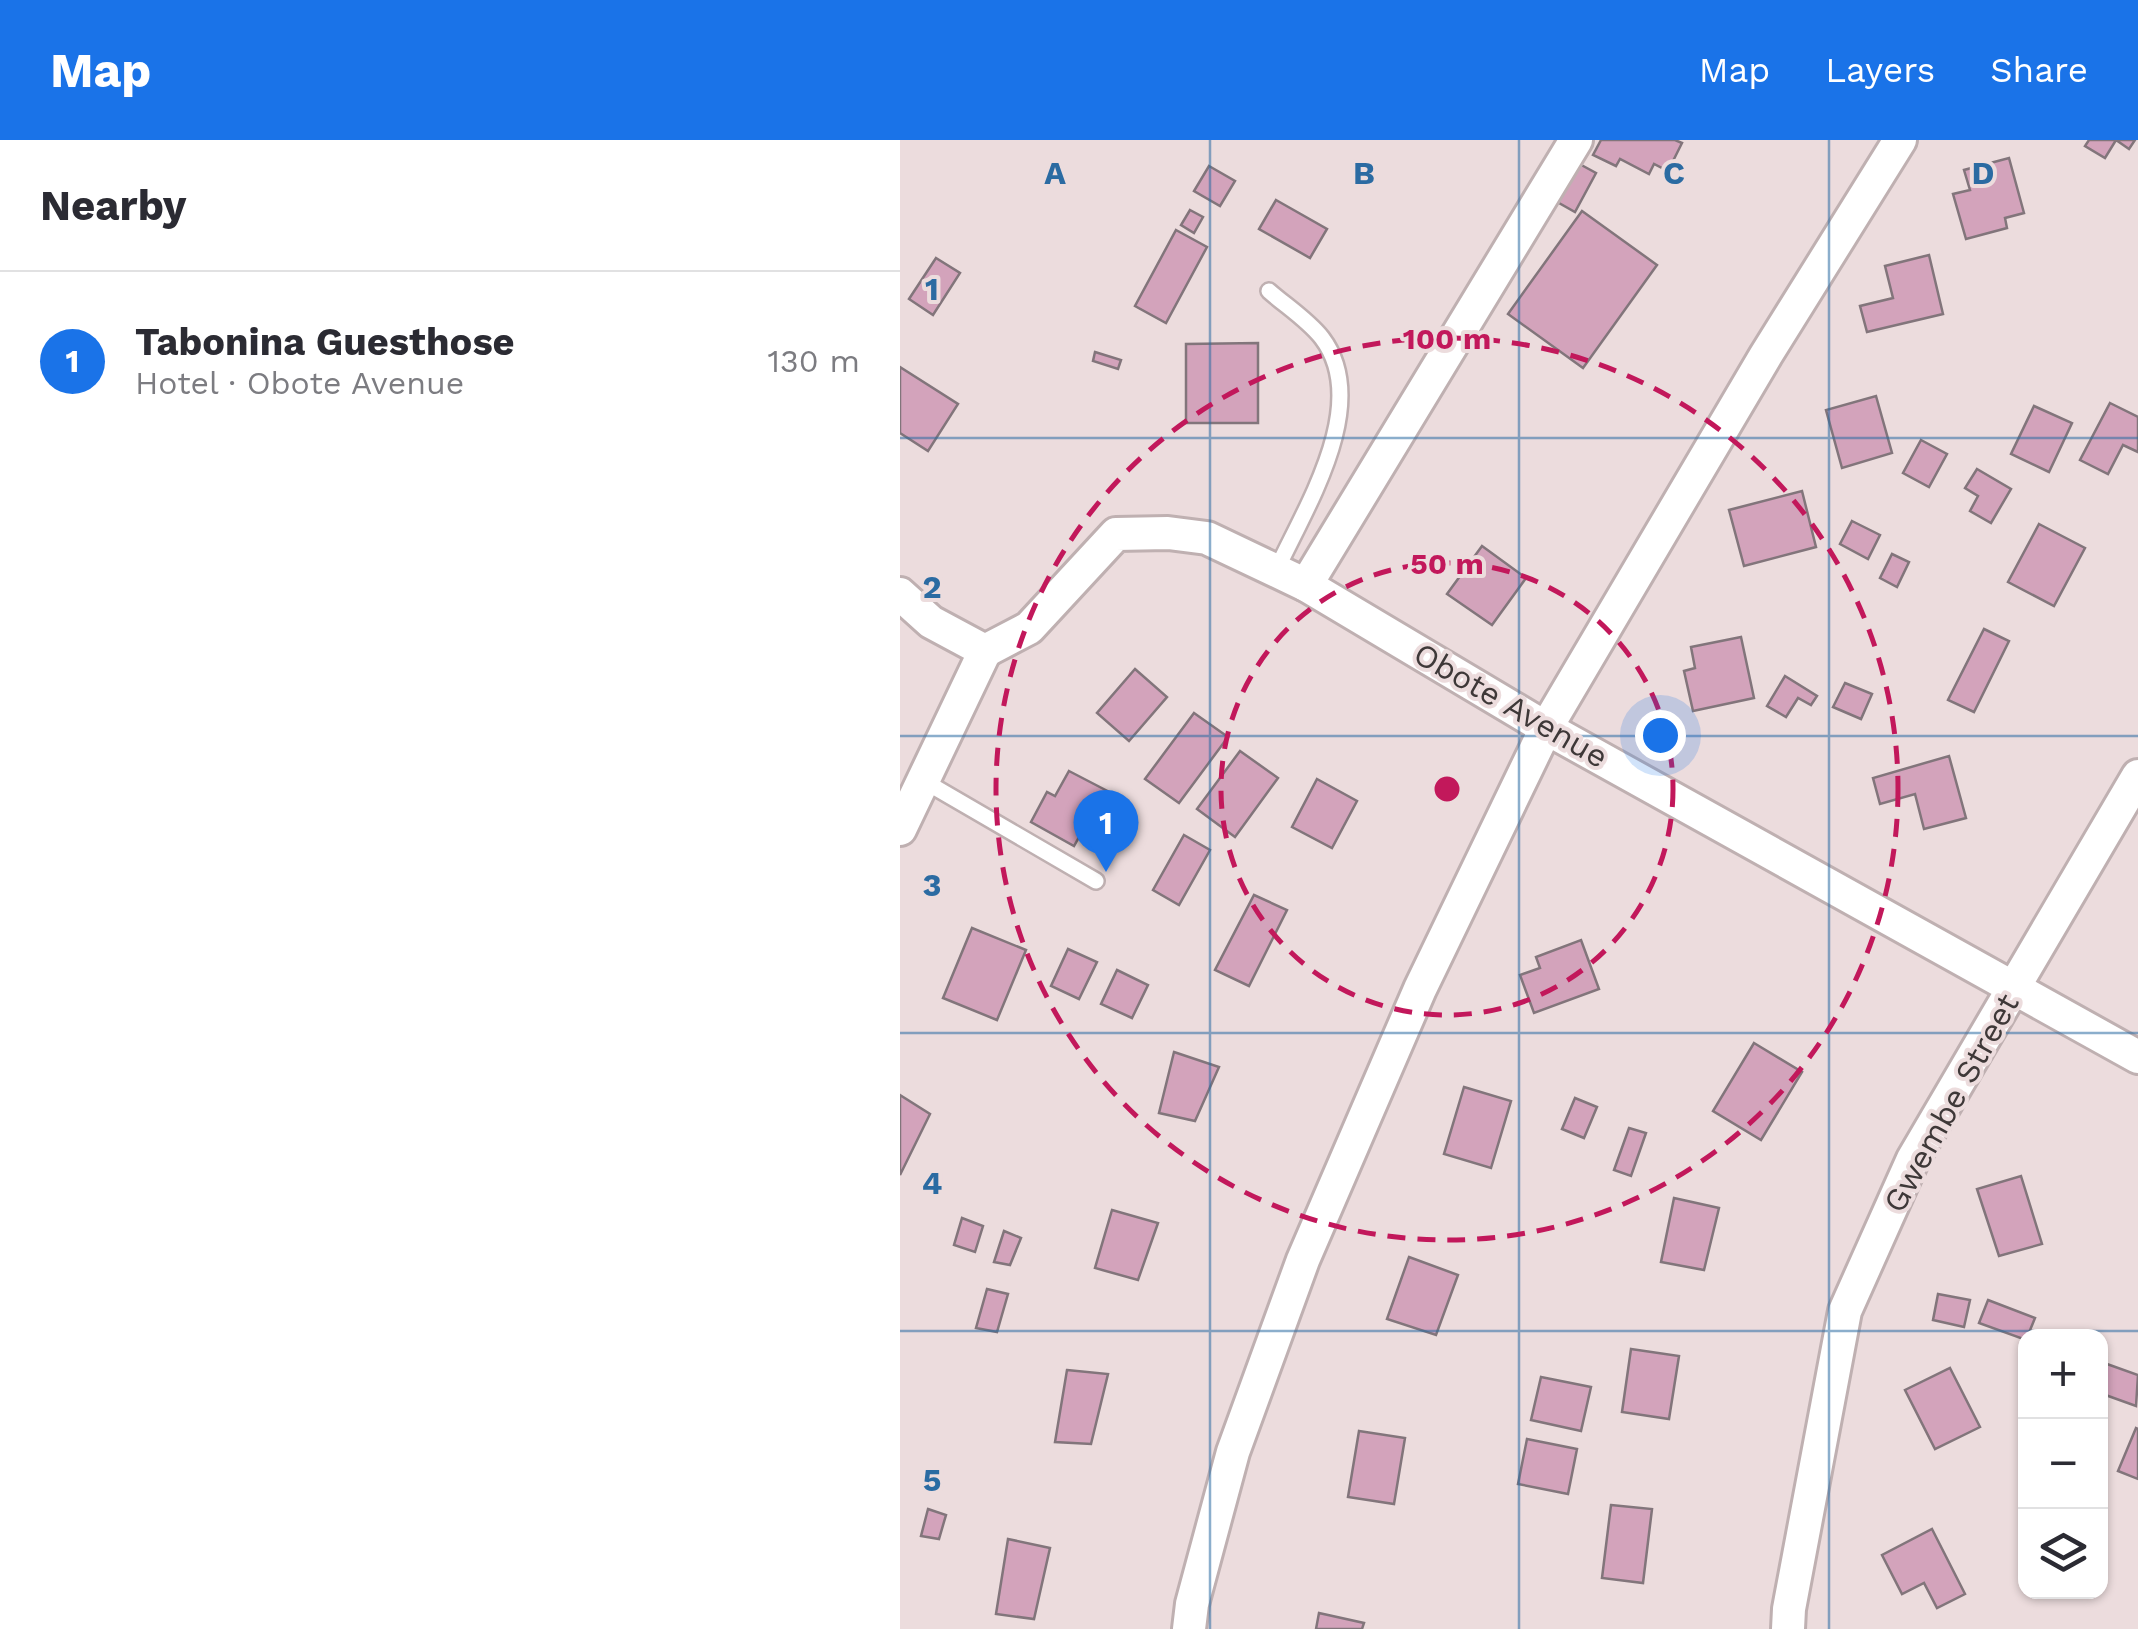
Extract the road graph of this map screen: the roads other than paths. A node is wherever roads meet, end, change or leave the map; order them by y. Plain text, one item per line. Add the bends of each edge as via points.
1 (1576, 140) edge
2 (1900, 140) edge
3 (1269, 292) dead end
4 (1276, 571) junction
5 (1306, 585) junction
6 (900, 594) edge
7 (985, 651) junction
8 (1546, 728) junction
9 (2138, 776) edge
10 (924, 782) junction
11 (900, 829) edge
12 (1096, 881) dead end
13 (2016, 987) junction
14 (2138, 1057) edge
15 (1189, 1629) edge
16 (1788, 1629) edge

1 - 5 street
2 - 8 street
3 - 4 lane via 1320,336 1340,378 1329,458
4 - 5 street, Obote Avenue
4 - 7 street, Obote Avenue via 1207,538 1116,534 1029,628
5 - 8 street, Obote Avenue
6 - 7 street via 931,622
7 - 10 street
8 - 13 street, Obote Avenue
8 - 15 street via 1420,989 1302,1260 1233,1452
9 - 13 street, Gwembe Street
10 - 11 street
10 - 12 lane
13 - 14 street, Obote Avenue
13 - 16 street, Gwembe Street via 1913,1159 1845,1311

